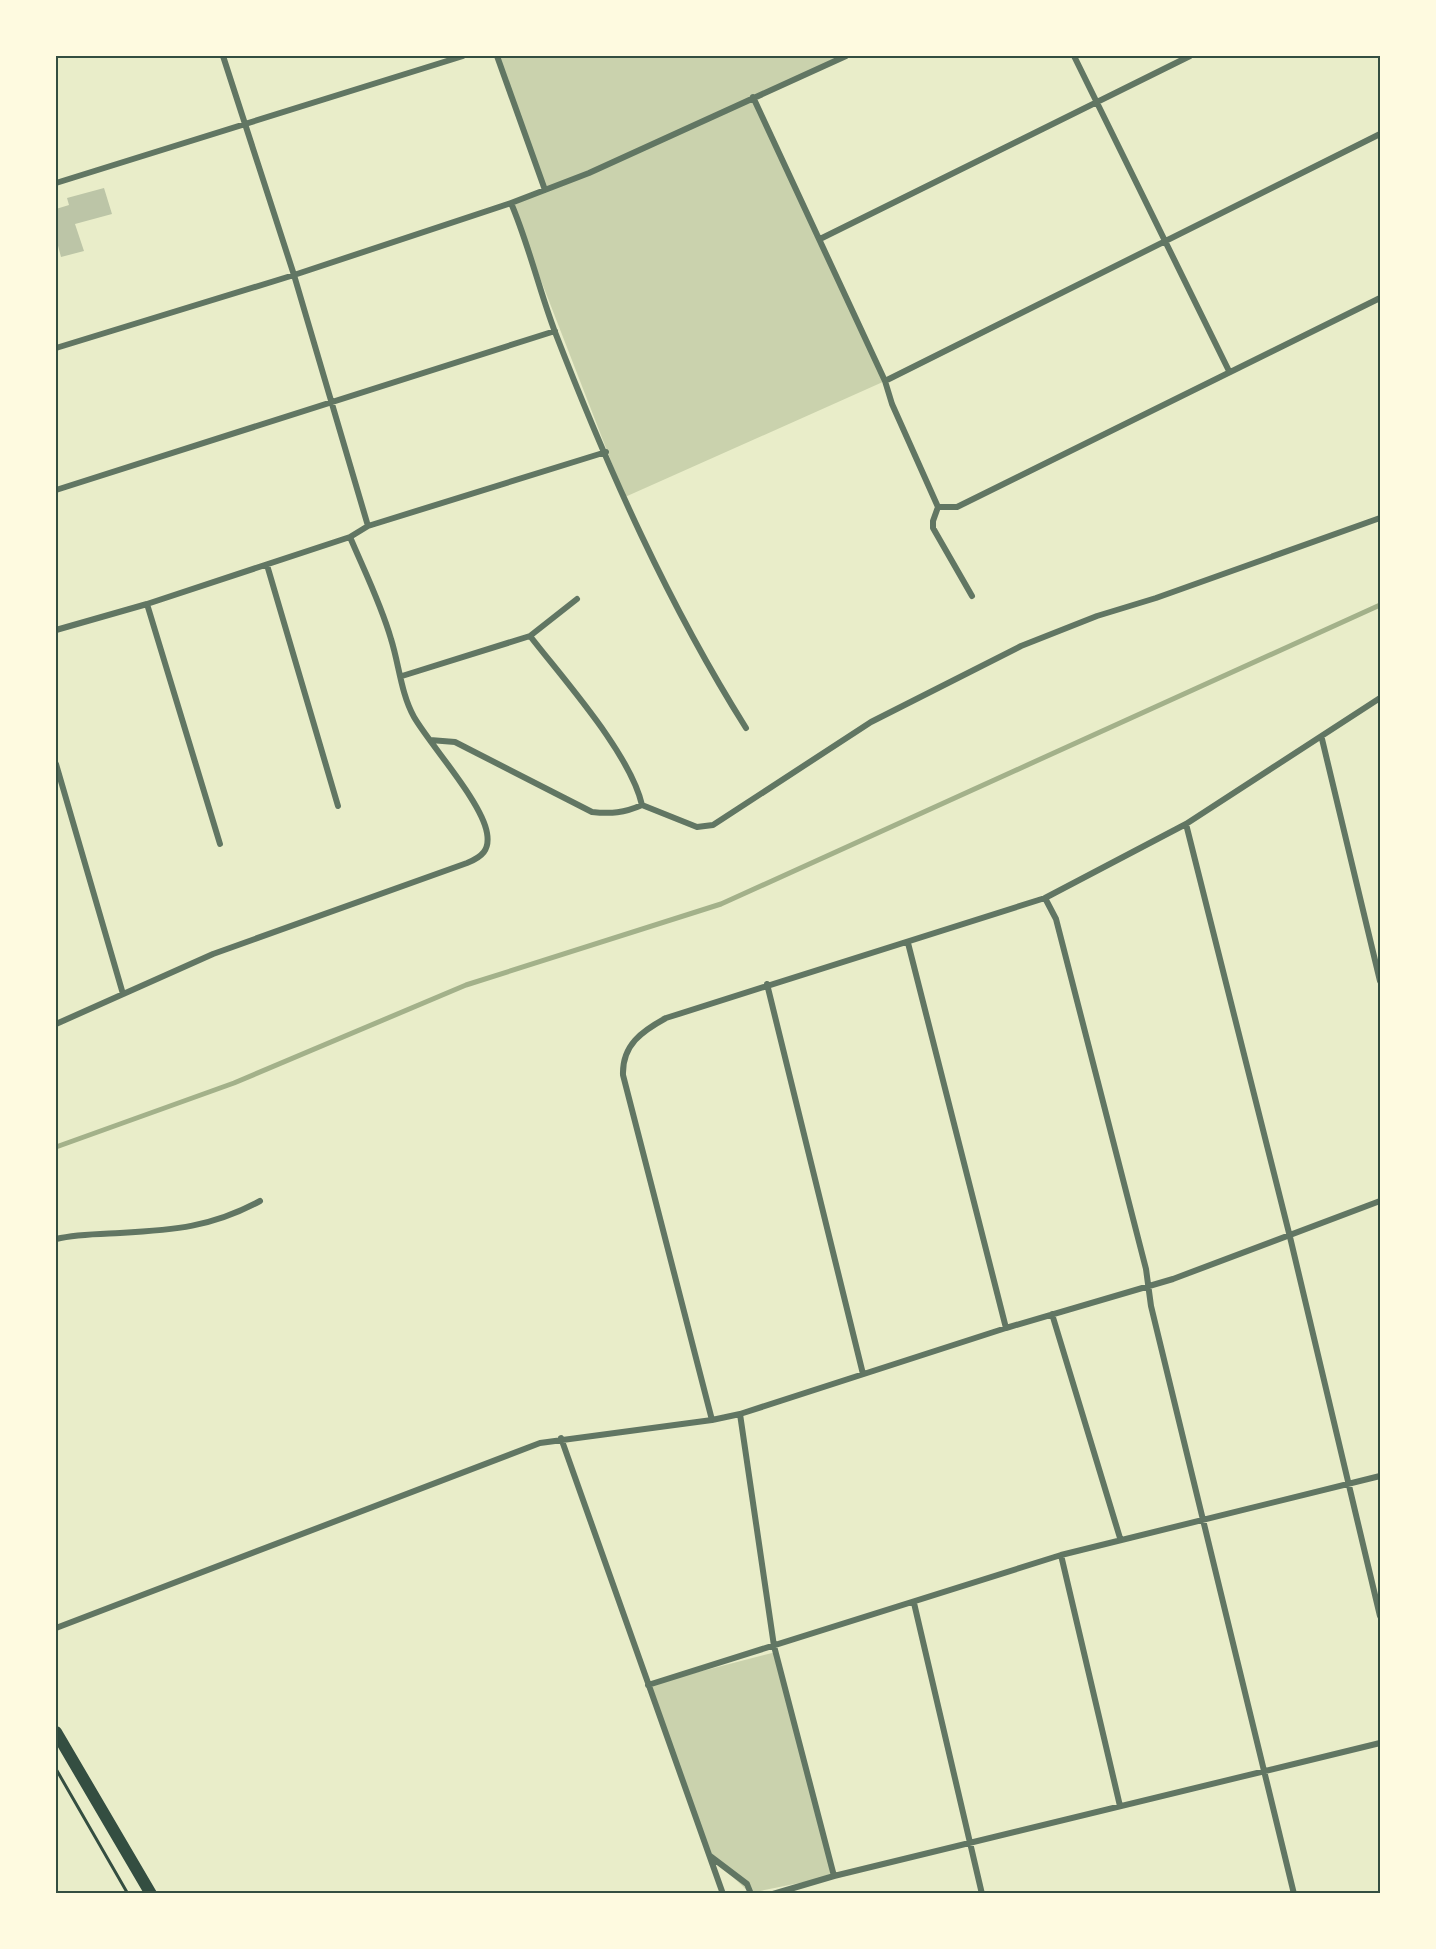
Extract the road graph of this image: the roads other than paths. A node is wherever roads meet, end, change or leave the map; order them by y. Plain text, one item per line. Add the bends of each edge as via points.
1 (223, 56) edge
2 (463, 56) edge
3 (497, 56) edge
4 (846, 56) edge
5 (1074, 56) edge
6 (1190, 56) edge
7 (753, 97) junction
8 (1097, 102) junction
9 (244, 124) junction
10 (1380, 134) edge
11 (56, 183) edge
12 (545, 190) junction
13 (512, 203) junction
14 (820, 239) junction
15 (1166, 239) junction
16 (294, 275) junction
17 (1380, 298) edge
18 (555, 331) junction
19 (56, 348) edge
20 (1229, 371) junction
21 (885, 381) junction
22 (332, 402) junction
23 (606, 452) junction
24 (56, 490) edge
25 (938, 507) junction
26 (1380, 518) edge
27 (368, 526) junction
28 (350, 537) junction
29 (267, 565) junction
30 (972, 596) dead end
31 (577, 598) dead end
32 (147, 604) junction
33 (56, 630) edge
34 (530, 636) junction
35 (402, 676) junction
36 (1380, 698) edge
37 (746, 728) dead end
38 (1322, 739) junction
39 (430, 740) junction
40 (56, 768) edge
41 (642, 805) junction
42 (338, 806) dead end
43 (1186, 824) junction
44 (220, 844) dead end
45 (1045, 898) junction
46 (908, 943) junction
47 (1380, 981) edge
48 (767, 984) junction
49 (123, 994) junction
50 (56, 1024) edge
51 (1380, 1201) edge
52 (260, 1202) dead end
53 (1290, 1237) junction
54 (56, 1239) edge
55 (1148, 1287) junction
56 (1052, 1314) junction
57 (1006, 1328) junction
58 (863, 1374) junction
59 (740, 1414) junction
60 (712, 1420) junction
61 (561, 1438) junction
62 (1380, 1476) edge
63 (1350, 1483) junction
64 (1205, 1519) junction
65 (1120, 1538) junction
66 (1061, 1555) junction
67 (914, 1603) junction
68 (1380, 1616) edge
69 (56, 1628) edge
70 (774, 1646) junction
71 (648, 1685) junction
72 (56, 1732) edge
73 (1380, 1743) edge
74 (1264, 1771) junction
75 (1120, 1806) junction
76 (971, 1844) junction
77 (709, 1856) junction
78 (834, 1876) junction
79 (151, 1893) edge
80 (723, 1893) edge
81 (751, 1893) edge
82 (772, 1893) edge
83 (982, 1893) edge
84 (1294, 1893) edge

1 - 9 street
2 - 9 street
3 - 12 street
4 - 7 street
5 - 8 street
6 - 8 street
7 - 12 street
7 - 14 street
8 - 14 street
8 - 15 street
9 - 11 street
9 - 16 street
10 - 15 street
12 - 13 street
13 - 16 street
13 - 18 street
14 - 21 street
15 - 20 street
15 - 21 street
16 - 19 street
16 - 22 street
17 - 20 street
18 - 22 street
18 - 23 street
20 - 25 street via 957,507
21 - 25 street
22 - 24 street
22 - 27 street
23 - 27 street
23 - 37 street via 645,546 713,675
25 - 30 street via 933,528
26 - 41 street via 1021,646 871,722 712,825 697,827
27 - 28 street
28 - 29 street
28 - 35 street via 381,610
29 - 32 street
29 - 42 street
31 - 34 street
32 - 33 street
32 - 44 street
34 - 35 street
34 - 41 street via 633,776
35 - 39 street via 407,701
36 - 38 street
38 - 43 street
38 - 47 street
39 - 41 street via 455,742 592,812 624,813
39 - 49 street via 483,821 488,839 484,854 213,954
40 - 49 street
43 - 45 street
43 - 53 street
45 - 46 street
45 - 55 street via 1056,919
46 - 48 street
46 - 57 street
48 - 58 street
48 - 60 street via 646,1028 635,1038 622,1062 622,1075
49 - 50 street
51 - 53 street
52 - 54 street via 207,1224
53 - 55 street
53 - 63 street
55 - 56 street
55 - 64 street
56 - 57 street
56 - 65 street
57 - 58 street
58 - 59 street
59 - 60 street
59 - 70 street
60 - 61 street
61 - 69 street via 523,1449
61 - 71 street
62 - 63 street
63 - 64 street
63 - 68 street
64 - 65 street
64 - 74 street
65 - 66 street
66 - 67 street
66 - 75 street
67 - 70 street
67 - 76 street
70 - 71 street
70 - 78 street
71 - 77 street
72 - 79 main road
73 - 74 street
74 - 75 street
74 - 84 street
75 - 76 street
76 - 78 street
76 - 83 street
77 - 80 street
77 - 81 street via 747,1884
78 - 82 street

